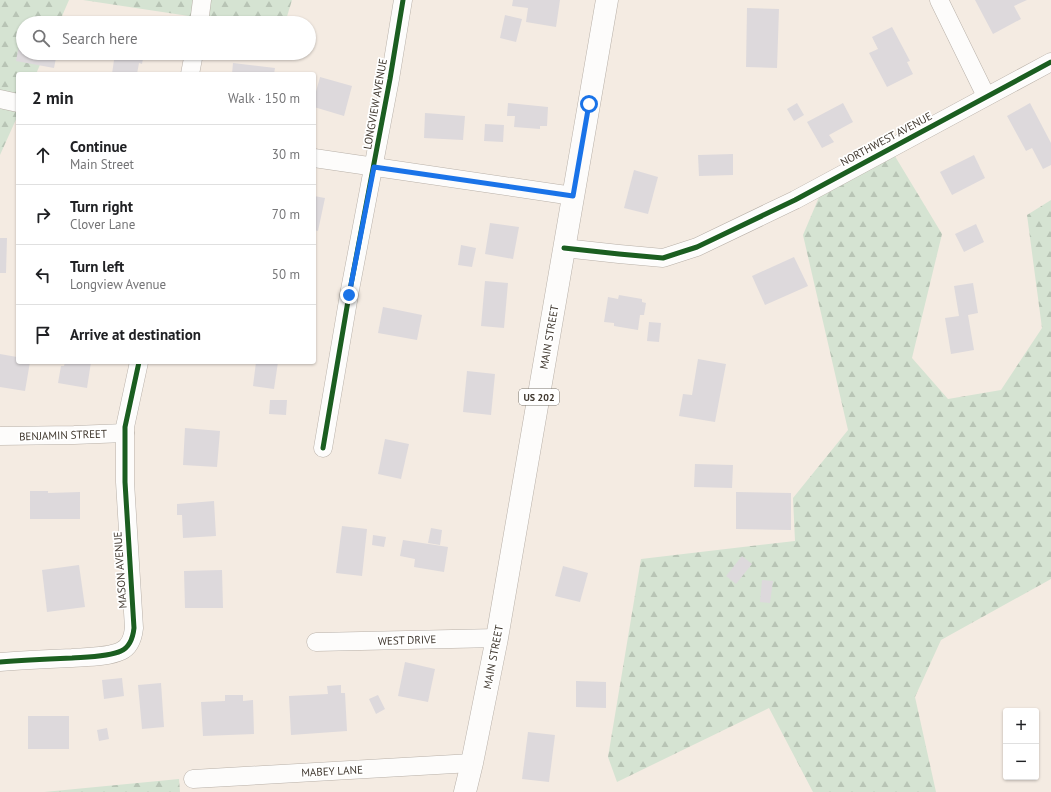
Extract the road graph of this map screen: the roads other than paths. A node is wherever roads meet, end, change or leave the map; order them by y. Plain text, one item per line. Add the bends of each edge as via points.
1 (202, 0) edge
2 (403, 0) edge
3 (606, 0) edge
4 (939, 0) edge
5 (200, 16) edge
6 (193, 60) edge
7 (1051, 62) edge
8 (190, 72) edge
9 (986, 96) junction
10 (0, 99) edge
11 (16, 102) edge
12 (316, 158) edge
13 (374, 167) junction
14 (573, 196) junction
15 (564, 248) junction
16 (140, 364) edge
17 (125, 433) junction
18 (0, 436) edge
19 (323, 448) dead end
20 (497, 638) junction
21 (316, 642) dead end
22 (0, 662) edge
23 (472, 763) junction
24 (193, 779) dead end
25 (464, 792) edge

1 - 5 street
2 - 13 street, LONGVIEW AVENUE
3 - 14 main road, MAIN STREET / US 202
4 - 9 street
6 - 8 street
7 - 9 street, NORTHWEST AVENUE
9 - 15 street, NORTHWEST AVENUE via 794,200 697,247 663,258
10 - 11 street
12 - 13 street
13 - 14 street
13 - 19 street, LONGVIEW AVENUE
14 - 15 main road, MAIN STREET / US 202
15 - 20 main road, MAIN STREET / US 202
16 - 17 street, MASON AVENUE
17 - 18 street, BENJAMIN STREET
17 - 22 street, MASON AVENUE via 125,482 134,628 130,642 121,652 114,654
20 - 21 street, WEST DRIVE
20 - 23 main road, MAIN STREET / US 202
23 - 24 street, MABEY LANE
23 - 25 main road, MAIN STREET / US 202

